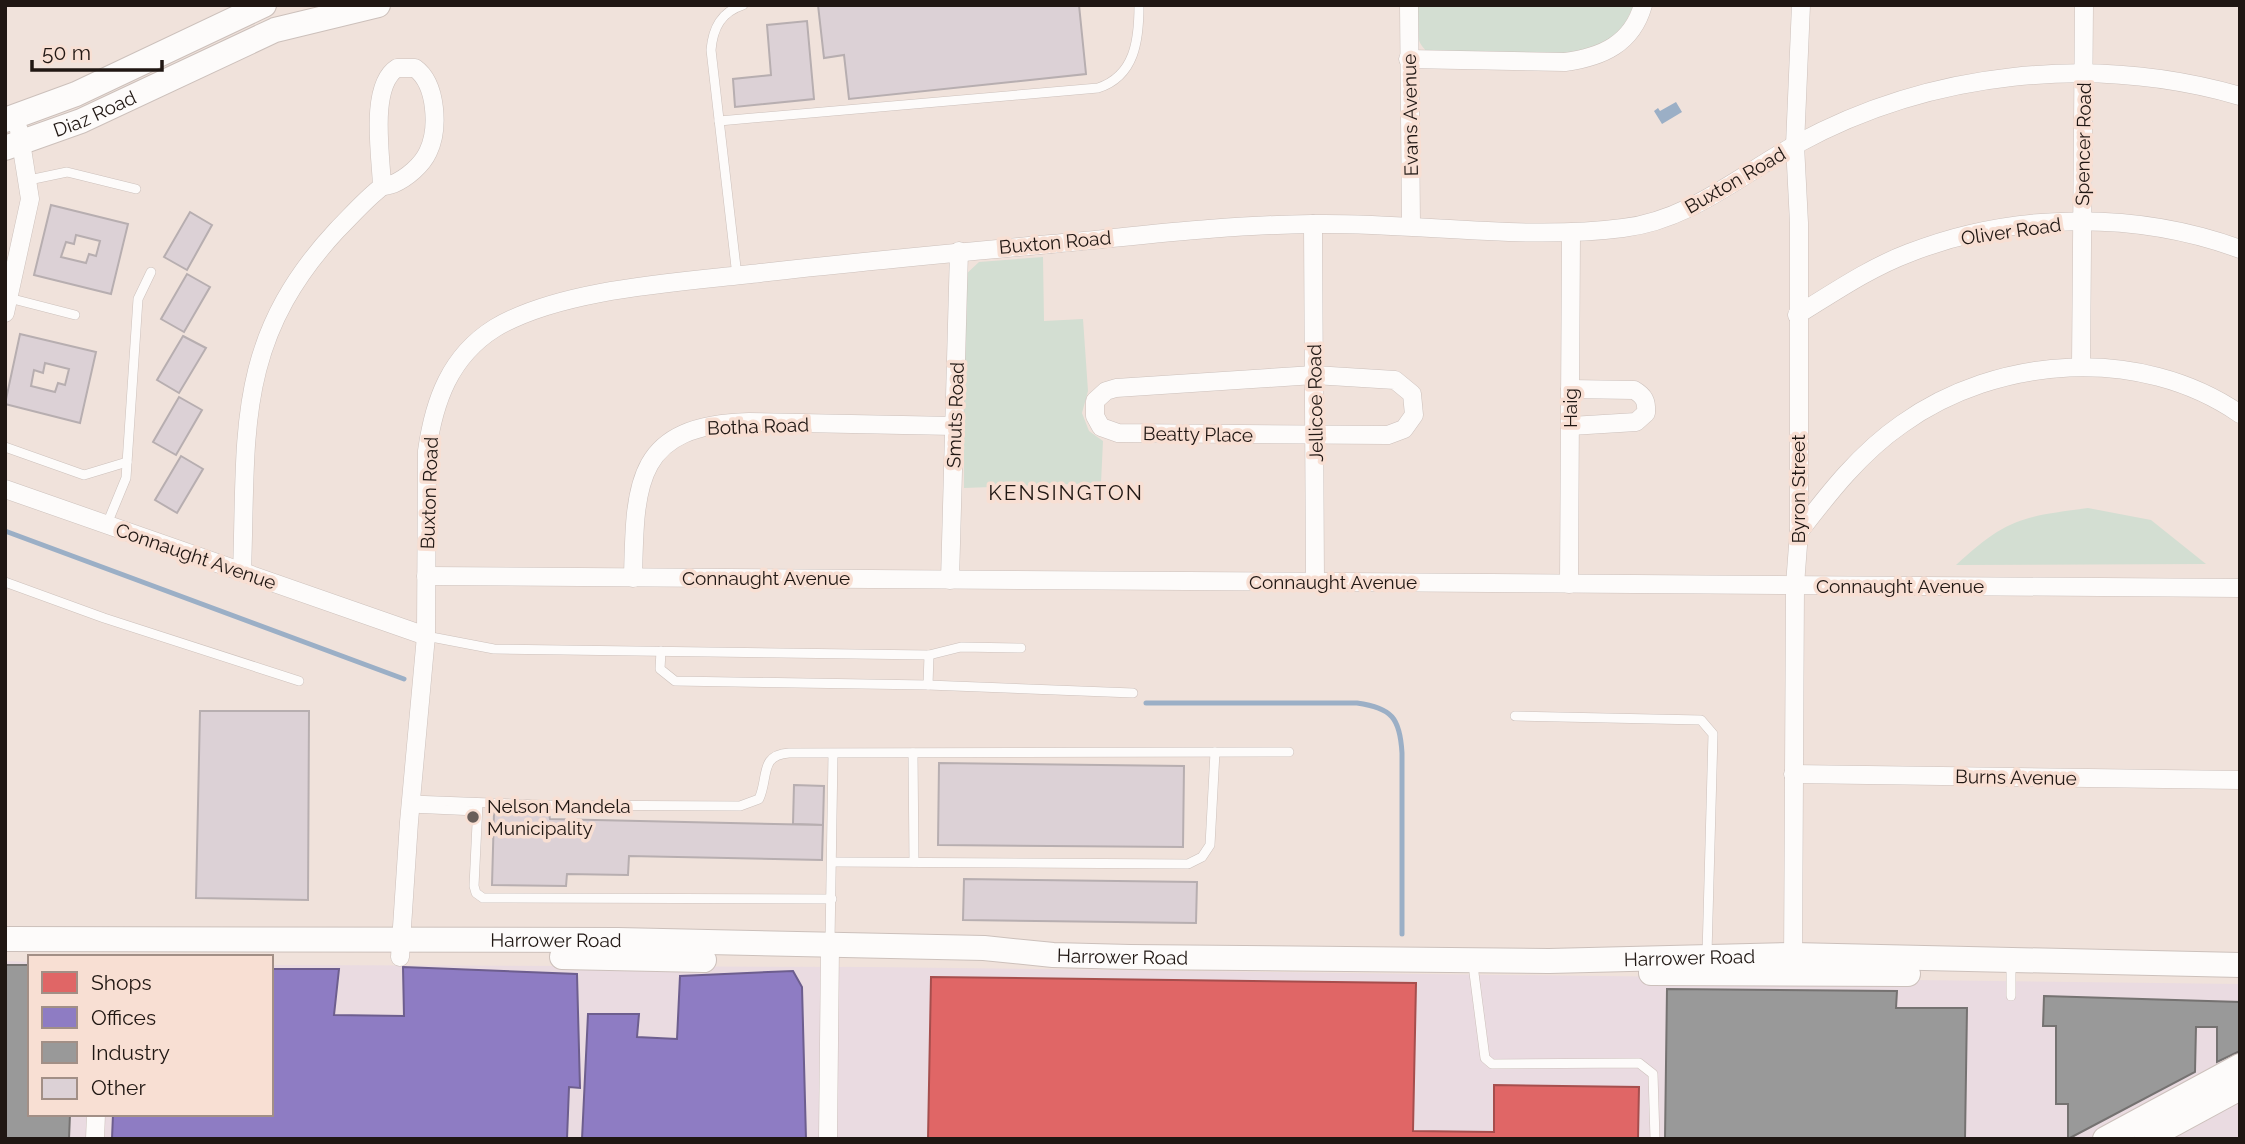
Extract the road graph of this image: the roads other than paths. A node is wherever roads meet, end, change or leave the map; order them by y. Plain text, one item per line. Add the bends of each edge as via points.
1 (264, 5) edge
2 (378, 5) edge
3 (743, 5) edge
4 (1139, 5) edge
5 (1409, 5) edge
6 (1643, 5) edge
7 (1801, 5) edge
8 (2084, 5) edge
9 (326, 11) edge
10 (1408, 59) junction
11 (2084, 73) junction
12 (2240, 96) edge
13 (10, 118) edge
14 (719, 121) junction
15 (14, 145) edge
16 (1795, 145) junction
17 (29, 180) junction
18 (382, 186) junction
19 (136, 189) dead end
20 (2082, 221) junction
21 (1313, 224) junction
22 (1411, 225) junction
23 (1572, 233) junction
24 (13, 249) edge
25 (2240, 249) edge
26 (959, 251) junction
27 (151, 272) dead end
28 (737, 276) junction
29 (7, 305) edge
30 (75, 315) dead end
31 (1797, 315) junction
32 (2081, 366) junction
33 (1314, 375) junction
34 (1570, 389) junction
35 (2240, 414) edge
36 (954, 426) junction
37 (1571, 426) junction
38 (1316, 436) junction
39 (5, 447) edge
40 (127, 462) junction
41 (5, 489) edge
42 (107, 524) junction
43 (1799, 533) junction
44 (242, 572) junction
45 (426, 576) junction
46 (633, 578) junction
47 (950, 580) junction
48 (5, 582) edge
49 (1315, 582) junction
50 (1569, 584) junction
51 (1795, 585) junction
52 (2240, 588) edge
53 (426, 636) junction
54 (1021, 648) dead end
55 (661, 651) junction
56 (929, 656) junction
57 (299, 681) dead end
58 (928, 685) junction
59 (1133, 694) dead end
60 (1515, 716) dead end
61 (913, 752) junction
62 (1215, 752) junction
63 (1289, 752) dead end
64 (833, 754) junction
65 (1793, 774) junction
66 (2240, 780) edge
67 (410, 804) junction
68 (478, 807) junction
69 (832, 862) junction
70 (914, 862) junction
71 (832, 899) junction
72 (5, 939) edge
73 (99, 950) edge
74 (401, 950) junction
75 (5, 953) edge
76 (830, 954) junction
77 (1707, 954) junction
78 (1793, 964) junction
79 (2240, 965) edge
80 (1474, 973) junction
81 (2011, 976) junction
82 (2240, 981) edge
83 (2240, 1066) edge
84 (2240, 1088) edge
85 (96, 1116) edge
86 (95, 1139) edge
87 (828, 1139) edge
88 (1655, 1139) edge
89 (2105, 1139) edge
90 (2146, 1139) edge

1 - 13 main road, Diaz Road via 87,88
2 - 9 main road, Diaz Road
3 - 14 lane via 732,9 712,31
4 - 14 lane via 1139,27 1127,68 1114,82 1098,88
5 - 10 street, Evans Avenue
6 - 10 street via 1631,31 1619,43 1588,59
7 - 16 street, Byron Street
8 - 11 street, Spencer Road
9 - 15 main road, Diaz Road via 275,30 81,121
10 - 22 street, Evans Avenue
11 - 12 street, Buxton Road via 2156,78
11 - 16 street, Buxton Road via 2017,76 1925,93 1848,119
11 - 20 street, Spencer Road
13 - 15 street
14 - 28 lane
15 - 17 street
16 - 23 street, Buxton Road via 1689,208 1629,228
16 - 31 street, Byron Street
17 - 19 lane via 66,172
17 - 24 street via 30,199
18 - 18 street via 408,174 427,156 432,144 430,90 415,68 397,68 384,80 379,113
18 - 44 street via 304,271 271,326 258,361 245,442
20 - 25 street, Oliver Road via 2141,223
20 - 31 street, Oliver Road via 2002,229 1908,253
20 - 32 street, Spencer Road
21 - 22 street, Buxton Road
21 - 26 street, Buxton Road via 1187,229
21 - 33 street, Jellicoe Road
22 - 23 street, Buxton Road
23 - 34 street, Haig
24 - 29 street
26 - 28 street, Buxton Road
26 - 36 street, Smuts Road
27 - 40 lane via 138,299
28 - 45 street, Buxton Road via 626,290 540,309 494,329 466,352 446,381 431,425
29 - 30 lane
31 - 43 street, Byron Street
32 - 35 street via 2169,381
32 - 43 street via 2015,374 1956,391 1930,405 1871,448
33 - 38 street, Jellicoe Road
33 - 38 street, Beatty Place via 1395,380 1408,388 1414,404 1409,423 1395,434
33 - 38 street, Beatty Place via 1116,388 1100,395 1094,409 1101,427 1118,433
34 - 37 street, Haig
34 - 37 street via 1634,390 1647,405 1646,413 1636,422
36 - 46 street, Botha Road via 729,423 686,432 657,451 640,484
36 - 47 street, Smuts Road
37 - 50 street, Haig
38 - 49 street, Jellicoe Road
39 - 40 lane via 84,475
40 - 42 lane via 125,484
41 - 42 street, Connaught Avenue
42 - 44 street, Connaught Avenue
43 - 51 street, Byron Street
44 - 53 street, Connaught Avenue
45 - 46 street, Connaught Avenue
45 - 53 street, Buxton Road
46 - 47 street, Connaught Avenue
47 - 49 street, Connaught Avenue
48 - 57 lane
49 - 50 street, Connaught Avenue
50 - 51 street, Connaught Avenue
51 - 52 street, Connaught Avenue
51 - 65 street, Byron Street
53 - 55 lane via 494,649
53 - 67 street, Buxton Road
54 - 56 lane via 961,647
55 - 56 lane
55 - 58 lane via 660,669 675,681
56 - 58 lane
58 - 59 lane
60 - 77 lane via 1701,720 1709,726 1713,734
61 - 62 lane
61 - 64 lane
61 - 70 lane
62 - 63 lane
62 - 70 lane via 1210,845 1202,857 1188,864
64 - 68 lane via 777,754 770,759 759,799 740,806
64 - 69 lane
65 - 66 street, Burns Avenue
65 - 78 street, Byron Street
67 - 68 lane
67 - 74 street, Buxton Road
68 - 71 lane via 474,886 483,898
69 - 70 lane
69 - 71 lane
71 - 76 lane
72 - 73 main road, Harrower Road
73 - 74 main road, Harrower Road
73 - 75 main road, Harrower Road
74 - 76 main road, Harrower Road via 618,940
76 - 77 main road, Harrower Road via 984,948 1091,956 1340,960 1614,960
76 - 80 main road, Harrower Road
76 - 87 street
77 - 78 main road, Harrower Road
78 - 80 main road, Harrower Road
78 - 81 main road, Harrower Road
79 - 81 main road, Harrower Road
80 - 88 lane via 1485,1058 1492,1064 1639,1063 1653,1074
81 - 82 main road, Harrower Road
83 - 89 main road
84 - 90 main road
85 - 86 street

